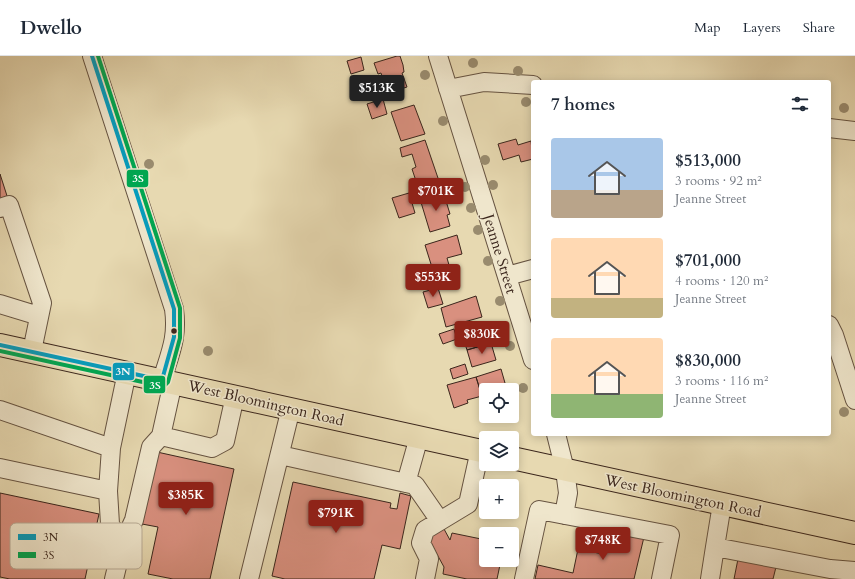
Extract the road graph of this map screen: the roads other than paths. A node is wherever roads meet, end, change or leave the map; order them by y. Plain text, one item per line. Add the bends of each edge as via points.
1 (92, 56) edge
2 (438, 56) edge
3 (531, 85) edge
4 (448, 89) junction
5 (831, 128) edge
6 (855, 131) edge
7 (0, 208) edge
8 (531, 270) edge
9 (507, 276) junction
10 (0, 304) edge
11 (39, 316) junction
12 (831, 329) edge
13 (0, 345) edge
14 (32, 351) junction
15 (531, 354) edge
16 (127, 372) junction
17 (168, 381) junction
18 (235, 396) junction
19 (855, 400) edge
20 (291, 408) junction
21 (0, 410) edge
22 (161, 436) junction
23 (556, 436) edge
24 (419, 437) junction
25 (111, 448) junction
26 (479, 450) edge
27 (280, 454) junction
28 (519, 460) edge
29 (479, 465) edge
30 (0, 468) edge
31 (565, 470) junction
32 (406, 483) junction
33 (108, 491) junction
34 (722, 504) junction
35 (564, 515) junction
36 (440, 521) junction
37 (110, 523) edge
38 (133, 523) edge
39 (855, 533) edge
40 (715, 547) junction
41 (116, 569) edge
42 (855, 571) edge
43 (114, 579) edge
44 (249, 579) edge
45 (425, 579) edge
46 (524, 579) edge
47 (661, 579) edge
48 (710, 579) edge

1 - 17 street via 174,309 175,341
2 - 4 street, Jeanne Street
3 - 4 street via 484,82
4 - 9 street, Jeanne Street
5 - 6 street
7 - 11 street via 9,205 42,303
8 - 9 street
9 - 15 street, Jeanne Street
10 - 11 street
11 - 14 street
12 - 19 street
13 - 14 main road, West Bloomington Road
14 - 16 main road, West Bloomington Road
16 - 17 main road, West Bloomington Road
16 - 25 street
17 - 18 main road, West Bloomington Road
17 - 22 street
18 - 20 main road, West Bloomington Road
18 - 22 street via 225,441 212,448
20 - 24 main road, West Bloomington Road
20 - 27 street
21 - 25 street
22 - 38 street via 151,447
23 - 31 street
24 - 26 main road, West Bloomington Road
24 - 32 street
25 - 33 street
27 - 32 street
27 - 44 street
28 - 31 main road, West Bloomington Road
29 - 36 street via 468,504
30 - 33 street
31 - 34 main road, West Bloomington Road
31 - 35 street via 568,493
32 - 36 street via 415,485
33 - 37 street
34 - 39 main road, West Bloomington Road
34 - 40 street
35 - 46 street via 539,510
35 - 47 street via 670,536
36 - 45 street via 425,530 421,543 429,560
40 - 42 street via 830,569
40 - 48 street
41 - 43 street

